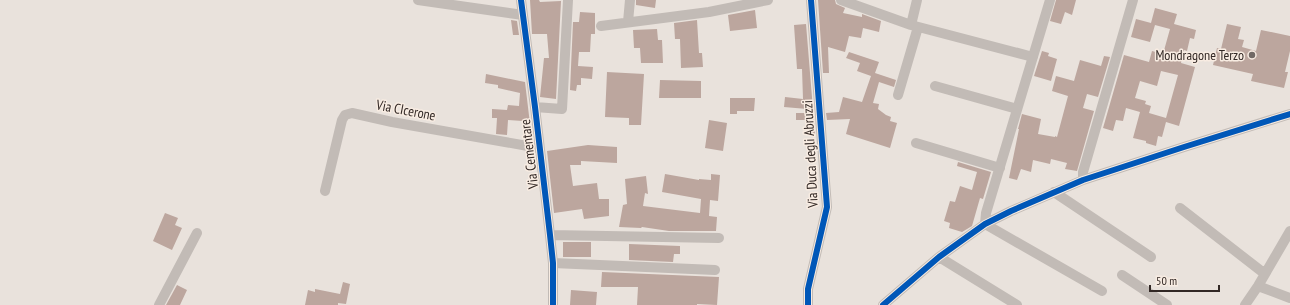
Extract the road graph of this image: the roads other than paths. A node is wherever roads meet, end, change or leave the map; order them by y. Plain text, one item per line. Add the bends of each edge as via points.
1 (418, 0) edge
2 (521, 0) edge
3 (568, 0) edge
4 (630, 0) edge
5 (768, 0) edge
6 (811, 0) edge
7 (918, 0) edge
8 (1133, 0) edge
9 (846, 1) edge
10 (1047, 1) edge
11 (523, 15) junction
12 (628, 22) junction
13 (601, 26) dead end
14 (914, 26) junction
15 (1033, 57) junction
16 (935, 86) dead end
17 (898, 95) dead end
18 (536, 107) junction
19 (1017, 110) junction
20 (1290, 114) edge
21 (916, 143) dead end
22 (540, 148) junction
23 (1000, 168) junction
24 (1083, 180) junction
25 (325, 190) dead end
26 (1054, 192) junction
27 (1180, 208) dead end
28 (984, 224) junction
29 (1290, 231) edge
30 (197, 233) dead end
31 (550, 235) junction
32 (719, 238) dead end
33 (938, 257) junction
34 (1151, 257) dead end
35 (553, 263) junction
36 (715, 270) dead end
37 (1265, 274) junction
38 (1122, 275) dead end
39 (1258, 286) junction
40 (1102, 291) dead end
41 (1290, 298) edge
42 (159, 305) edge
43 (553, 305) edge
44 (808, 305) edge
45 (883, 305) edge
46 (1017, 305) edge
47 (1167, 305) edge
48 (1245, 305) edge

1 - 11 street
2 - 11 street, Via Cementare
3 - 18 street via 562,109
4 - 12 street
5 - 12 street via 709,12
6 - 44 street, Via Duca degli Abruzzi via 828,207 808,289
7 - 14 street
8 - 24 street via 1083,172
9 - 14 street
10 - 15 street
11 - 18 street, Via Cementare
12 - 13 street
14 - 15 street
14 - 17 street
15 - 19 street
16 - 19 street
18 - 22 street, Via Cementare
19 - 23 street
20 - 24 street
21 - 23 street
22 - 25 street, Via CIcerone via 352,113 345,115 342,120
22 - 31 street, Via Cementare
23 - 28 street
24 - 26 street
26 - 28 street
26 - 34 street
27 - 37 street
28 - 33 street
28 - 40 street
29 - 37 street
30 - 42 street
31 - 32 street
31 - 35 street, Via Cementare
33 - 45 street
33 - 46 street
35 - 36 street
35 - 43 street, Via Cementare
37 - 39 street
38 - 47 street
39 - 41 street
39 - 48 street

